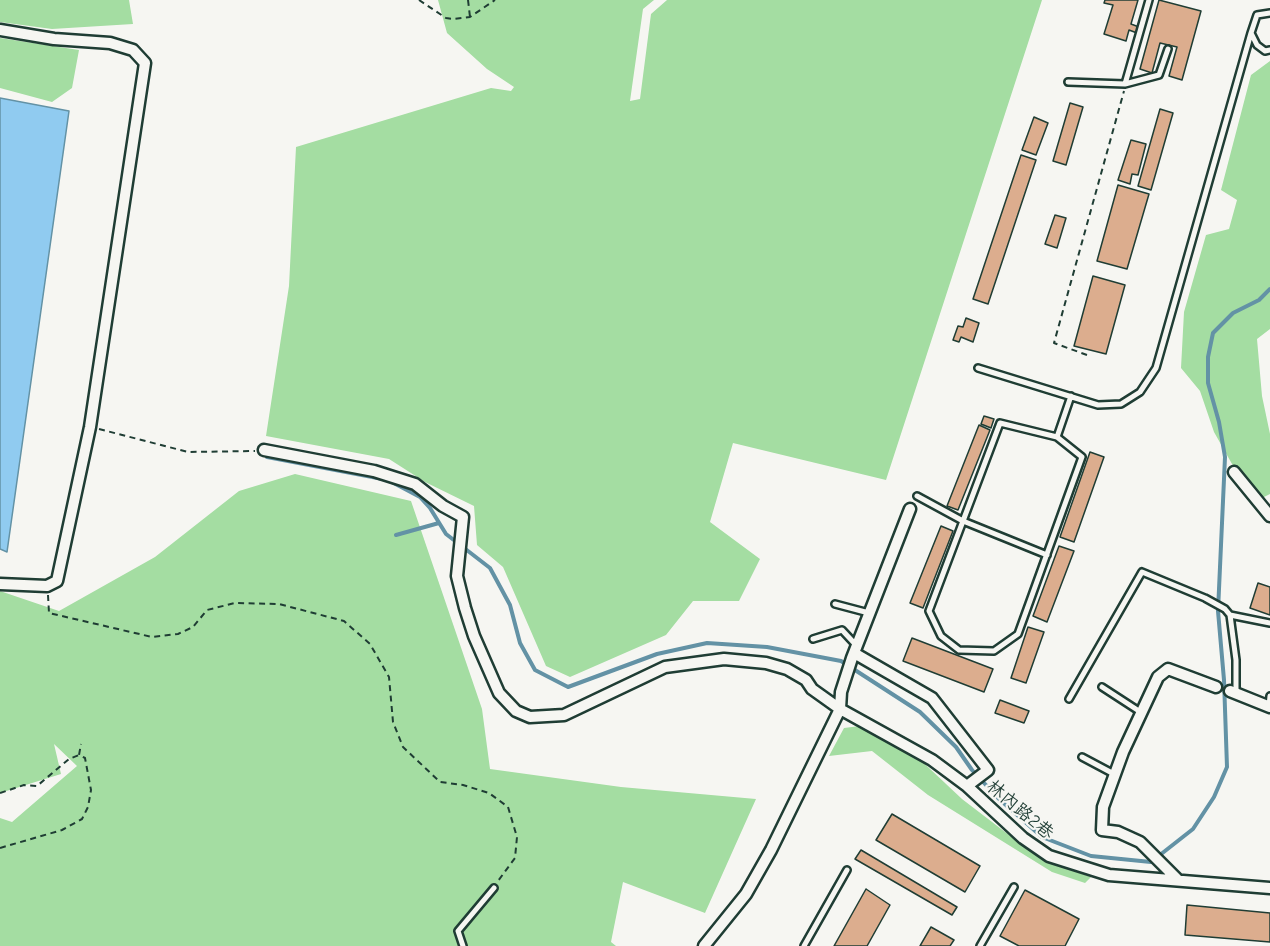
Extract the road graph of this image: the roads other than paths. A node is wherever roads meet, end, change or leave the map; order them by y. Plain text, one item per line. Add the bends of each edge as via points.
1 (1149, 0) edge
2 (1270, 13) edge
3 (0, 30) edge
4 (1251, 33) junction
5 (1168, 49) dead end
6 (1270, 50) edge
7 (1068, 82) dead end
8 (1125, 84) junction
9 (978, 368) dead end
10 (1071, 396) junction
11 (1057, 437) junction
12 (264, 450) road end
13 (1234, 472) dead end
14 (917, 496) dead end
15 (910, 509) dead end
16 (1270, 516) edge
17 (963, 521) junction
18 (1047, 555) junction
19 (0, 584) edge
20 (835, 604) dead end
21 (871, 614) junction
22 (1230, 615) junction
23 (1270, 623) edge
24 (813, 639) dead end
25 (855, 652) junction
26 (1102, 687) dead end
27 (1216, 687) joint
28 (1233, 692) junction
29 (1069, 699) dead end
30 (1270, 703) edge
31 (840, 709) junction
32 (1143, 714) junction
33 (1082, 758) dead end
34 (1114, 774) junction
35 (967, 786) junction
36 (847, 870) dead end
37 (1177, 879) junction
38 (1014, 887) dead end
39 (494, 888) road end
40 (1270, 888) edge
41 (463, 946) edge
42 (704, 946) edge
43 (804, 946) edge
44 (980, 946) edge

1 - 8 lane
2 - 4 lane via 1257,15
3 - 19 street via 110,43 133,50 145,63 90,427 57,581 47,586
4 - 6 lane via 1257,45
4 - 10 lane via 1156,368 1140,392 1121,404 1098,405
5 - 8 lane via 1159,75
7 - 8 lane
9 - 10 lane
10 - 11 lane
11 - 17 lane via 1000,423
11 - 18 lane via 1082,457
12 - 31 street, 林內路2巷 via 374,471 415,484 463,517 457,576 465,608 499,693 516,711 530,717 556,716 665,667 724,659 787,669
13 - 16 street
14 - 17 lane
15 - 21 street
17 - 18 lane
17 - 18 lane via 929,611 941,636 959,650 993,651 1018,634
20 - 21 lane
21 - 25 street
22 - 23 lane
22 - 28 lane via 1236,660
22 - 29 lane via 1214,603 1142,572
24 - 25 lane via 842,630
25 - 31 street via 841,692
25 - 35 street, 林內路2巷 via 932,698 988,770
26 - 32 lane
27 - 28 lane
27 - 32 street via 1168,669 1158,677
28 - 30 street
31 - 35 street, 林內路2巷 via 932,760
31 - 42 street via 746,894
32 - 34 street
33 - 34 lane
34 - 37 street via 1103,807 1102,830 1140,842
35 - 37 street, 林內路2巷 via 1023,838 1049,856 1109,875
36 - 43 lane
37 - 40 street, 林內路2巷
38 - 44 lane
39 - 41 lane via 458,931

